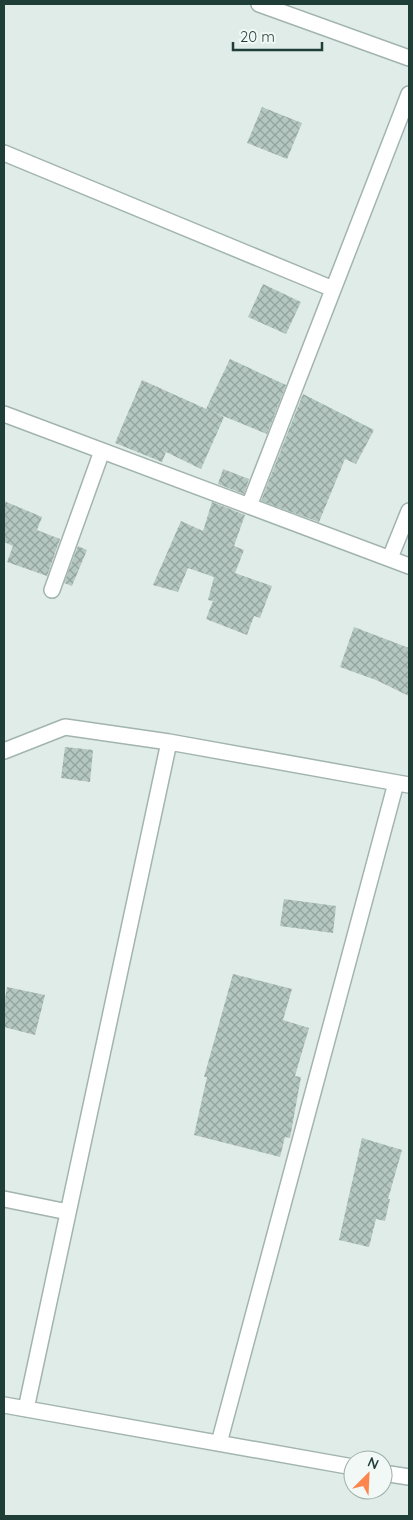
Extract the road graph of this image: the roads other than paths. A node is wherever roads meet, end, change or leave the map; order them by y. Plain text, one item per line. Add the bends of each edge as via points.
1 (259, 4) edge
2 (409, 58) edge
3 (409, 94) edge
4 (4, 153) edge
5 (333, 288) junction
6 (4, 414) edge
7 (102, 450) junction
8 (249, 506) junction
9 (409, 511) edge
10 (390, 558) junction
11 (409, 566) edge
12 (52, 590) dead end
13 (168, 742) junction
14 (4, 751) edge
15 (403, 784) edge
16 (4, 1199) edge
17 (68, 1212) junction
18 (4, 1405) edge
19 (26, 1409) junction
20 (219, 1443) junction
21 (343, 1465) edge
22 (393, 1475) edge
23 (409, 1477) edge

1 - 2 street
3 - 5 street
4 - 5 street
5 - 8 street
6 - 7 street
7 - 8 street
7 - 12 street
8 - 10 street
9 - 10 street
10 - 11 street
13 - 14 street via 65,727
13 - 15 street
13 - 17 street
15 - 20 street
16 - 17 street
17 - 19 street
18 - 19 street
19 - 20 street
20 - 21 street
22 - 23 street

